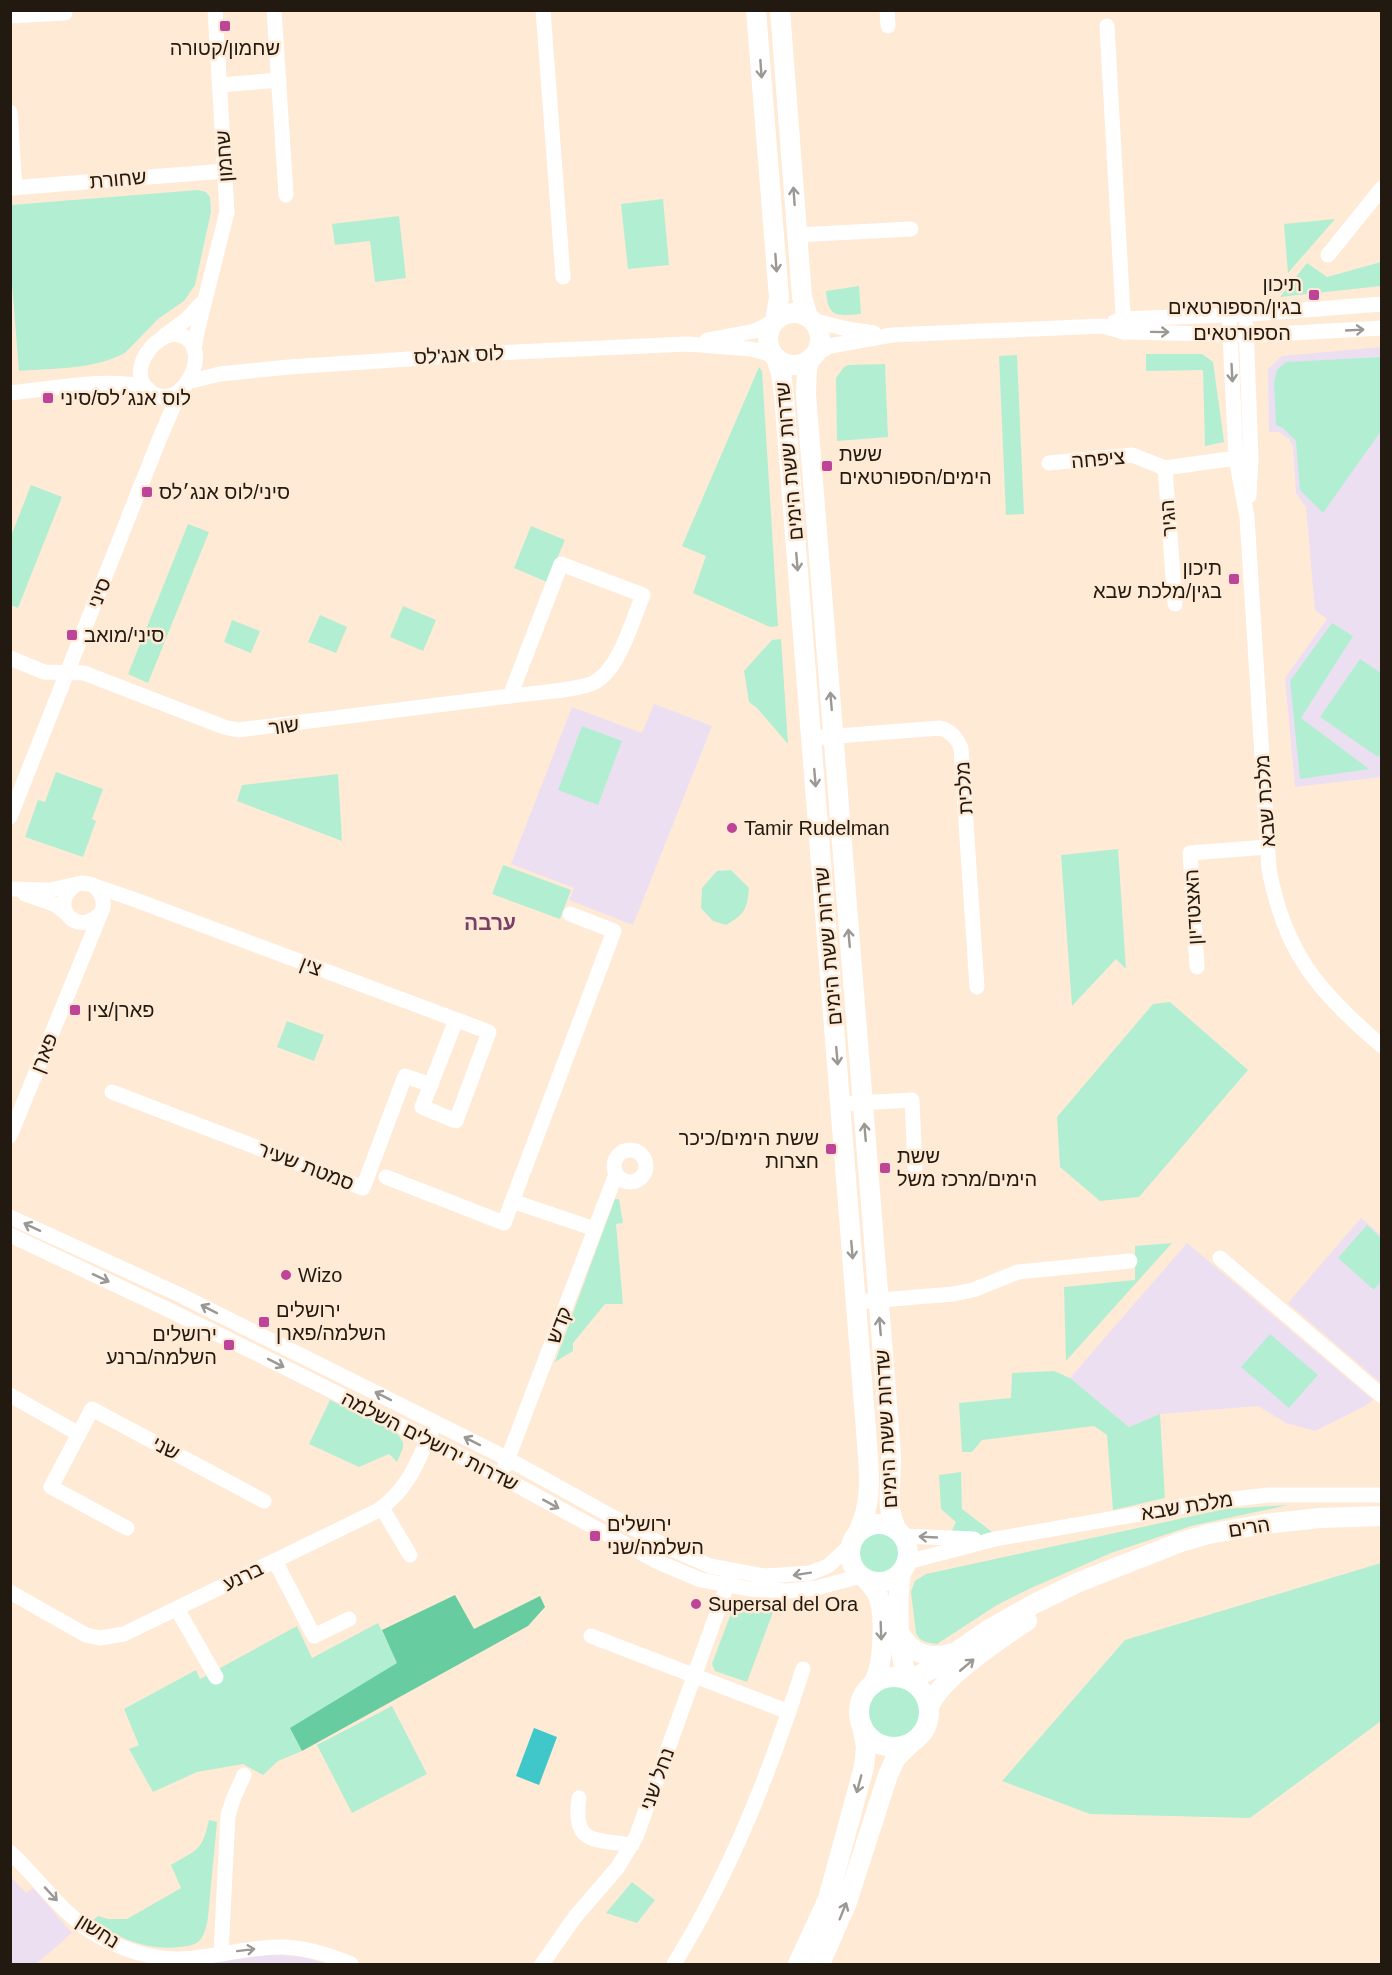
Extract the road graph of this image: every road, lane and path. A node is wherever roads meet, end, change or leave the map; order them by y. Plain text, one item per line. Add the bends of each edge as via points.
1 (215, 10) edge
2 (274, 10) edge
3 (543, 10) edge
4 (756, 10) edge
5 (780, 10) edge
6 (65, 13) dead end
7 (10, 16) edge
8 (1107, 26) dead end
9 (279, 80) junction
10 (220, 85) junction
11 (10, 112) edge
12 (225, 171) junction
13 (13, 188) edge
14 (1382, 188) edge
15 (286, 195) dead end
16 (911, 229) dead end
17 (797, 235) junction
18 (1328, 255) dead end
19 (563, 277) dead end
20 (206, 298) junction
21 (1382, 304) edge
22 (1245, 314) junction
23 (1229, 315) junction
24 (810, 318) junction
25 (774, 321) junction
26 (1124, 325) junction
27 (1382, 328) edge
28 (1230, 334) junction
29 (892, 335) junction
30 (1246, 335) junction
31 (163, 336) junction
32 (687, 344) junction
33 (195, 353) junction
34 (775, 357) junction
35 (812, 357) junction
36 (143, 359) junction
37 (232, 373) junction
38 (107, 383) junction
39 (184, 386) junction
40 (151, 391) junction
41 (10, 393) edge
42 (160, 436) junction
43 (1244, 458) junction
44 (1049, 463) dead end
45 (1164, 468) junction
46 (1175, 604) dead end
47 (10, 658) edge
48 (67, 673) junction
49 (510, 696) junction
50 (833, 737) junction
51 (811, 738) junction
52 (10, 817) edge
53 (1268, 847) junction
54 (76, 885) junction
55 (93, 885) junction
56 (10, 889) edge
57 (133, 899) junction
58 (101, 912) junction
59 (570, 914) dead end
60 (69, 916) junction
61 (1197, 967) dead end
62 (77, 970) junction
63 (977, 987) dead end
64 (456, 1020) junction
65 (1382, 1046) edge
66 (431, 1085) junction
67 (112, 1092) dead end
68 (863, 1103) junction
69 (840, 1104) junction
70 (10, 1136) edge
71 (915, 1167) dead end
72 (616, 1174) dead end
73 (386, 1177) dead end
74 (512, 1201) junction
75 (10, 1217) edge
76 (595, 1229) junction
77 (10, 1234) edge
78 (1220, 1258) dead end
79 (1130, 1261) dead end
80 (878, 1300) junction
81 (856, 1302) junction
82 (10, 1395) edge
83 (1382, 1396) edge
84 (435, 1422) junction
85 (79, 1434) junction
86 (428, 1439) junction
87 (508, 1459) junction
88 (500, 1476) junction
89 (1382, 1494) edge
90 (264, 1501) dead end
91 (382, 1508) junction
92 (1382, 1516) edge
93 (127, 1528) dead end
94 (900, 1533) junction
95 (855, 1539) junction
96 (995, 1539) junction
97 (410, 1555) dead end
98 (275, 1561) junction
99 (1123, 1565) junction
100 (904, 1567) junction
101 (732, 1571) junction
102 (863, 1577) junction
103 (728, 1586) junction
104 (10, 1592) edge
105 (177, 1609) junction
106 (349, 1619) dead end
107 (900, 1634) junction
108 (591, 1636) dead end
109 (957, 1651) junction
110 (803, 1669) dead end
111 (695, 1676) junction
112 (216, 1677) dead end
113 (908, 1679) junction
114 (872, 1685) junction
115 (929, 1708) junction
116 (789, 1712) junction
117 (862, 1726) junction
118 (911, 1743) junction
119 (244, 1774) dead end
120 (579, 1798) dead end
121 (632, 1845) junction
122 (10, 1852) edge
123 (221, 1953) junction
124 (351, 1965) edge
125 (542, 1965) edge
126 (674, 1965) edge
127 (798, 1965) edge
128 (820, 1965) edge

1 - 10 street, שחמון
2 - 9 street
3 - 19 street
4 -> 25 main road via 778,298
17 -> 5 main road
6 - 7 street
8 - 26 street
9 - 10 street
9 - 15 street
10 - 12 street, שחמון
11 - 13 street
12 - 13 street, שחורת
12 - 20 street, שחמון via 227,216
14 - 18 street
16 - 17 street
17 - 24 main road via 802,297
20 - 31 street
20 - 33 street, שחמון
21 - 22 street, הספורטאים
22 - 23 street, הספורטאים
22 - 30 street, מלכת שבא
23 - 26 street, הספורטאים
23 - 28 street, מלכת שבא
24 - 25 main road via 791,313
24 - 29 street, הספורטאים via 847,329
24 - 35 main road via 820,336
25 - 32 street, לוס אנג'לס via 754,331
25 - 34 main road via 767,336
26 -> 28 street, הספורטאים
26 - 29 street, הספורטאים
30 -> 27 street, הספורטאים
28 - 30 street, הספורטאים
28 -> 43 street, מלכת שבא
29 - 35 street, הספורטאים via 830,346
30 - 43 street, מלכת שבא
31 - 33 street via 183,336
31 - 36 street
32 - 34 street, לוס אנג'לס via 748,348
32 - 37 street, לוס אנג'לס via 403,358
33 - 37 street, לוס אנג'לס via 216,368
33 - 39 street via 193,371
34 - 35 main road via 796,365
34 -> 51 main road, שדרות ששת הימים via 784,396
50 -> 35 main road, שדרות ששת הימים via 806,394 807,369
36 - 38 street via 128,373
36 - 40 street via 142,376
37 - 39 street, לוס אנג'לס
38 - 40 street via 134,384
38 - 41 street
39 - 40 street via 168,395
39 - 42 street, סיני
40 - 42 street, סיני via 160,412
42 - 48 street, סיני
43 - 45 street
43 - 53 street, מלכת שבא
44 - 45 street, ציפחה via 1132,455
45 - 46 street, הגיר
47 - 48 street, שור via 44,672
48 - 49 street, שור via 84,673 238,730
48 - 52 street, סיני
49 - 49 street, שור via 582,686 599,679 616,658 643,596 561,564
50 - 51 street, מלכית
50 - 63 street, מלכית via 940,728 958,741
68 -> 50 main road, שדרות ששת הימים
51 -> 69 main road, שדרות ששת הימים
53 - 61 street, האצטדיון via 1190,853
53 - 65 street, מלכת שבא via 1276,902 1299,956 1324,993
54 - 55 street
54 - 56 street via 50,890
54 - 60 street via 64,898
55 - 57 street, צין
55 - 58 street via 104,901
56 - 60 street via 53,903
57 - 58 street via 112,903
57 - 64 street, צין
58 - 60 street via 86,923
58 - 62 street, פארן
59 - 74 street via 614,931
60 - 62 street, פארן via 78,944
62 - 70 street, פארן
64 - 66 street
64 - 66 street, צין via 489,1032 456,1120 422,1107
66 - 67 street, סמטת שעיר via 405,1076 363,1188
68 - 69 street
68 - 71 street via 912,1101
80 -> 68 main road, שדרות ששת הימים
69 -> 81 main road, שדרות ששת הימים
72 - 76 street, קדש
73 - 74 street via 504,1223
74 - 76 street
84 -> 75 street, שדרות ירושלים השלמה via 180,1294
76 - 87 street, קדש
77 -> 86 street, שדרות ירושלים השלמה
78 - 83 street
79 - 80 street via 1028,1270 953,1294
80 - 81 street
94 -> 80 main road, שדרות ששת הימים via 890,1509 891,1454
81 - 95 main road, שדרות ששת הימים via 869,1475 866,1513
82 - 85 street
84 - 86 street, ברנע
87 -> 84 street, שדרות ירושלים השלמה
85 - 90 street, שני via 92,1409
85 - 93 street, שני via 51,1487
86 - 88 street, שדרות ירושלים השלמה
86 - 91 street, ברנע via 408,1483
87 - 88 street, קדש
87 - 101 street, שדרות ירושלים השלמה via 667,1547
88 -> 103 street, שדרות ירושלים השלמה via 658,1562 700,1580
89 - 96 street, מלכת שבא via 1227,1499
91 - 97 street
91 - 98 street, ברנע
92 - 99 main road, הרים via 1292,1520 1237,1528 1180,1542
94 - 95 main road via 887,1524 876,1524 865,1527
96 -> 94 street, מלכת שבא
94 - 100 main road via 908,1550
95 -> 101 street, שדרות ירושלים השלמה via 828,1566 810,1573 765,1576
95 - 102 main road via 851,1561
96 - 100 street, מלכת שבא
98 - 105 street, ברנע
98 - 106 street via 314,1636
99 - 109 main road, הרים via 1034,1604
115 -> 99 main road, הרים via 942,1686 990,1647
100 - 102 main road via 882,1582
100 - 107 main road via 898,1593
101 - 103 street, נחל שני
102 - 103 street, שדרות ירושלים השלמה via 787,1591
102 -> 114 main road via 876,1592 880,1608 882,1657
103 - 111 street, נחל שני
104 - 105 street, ברנע via 78,1631 100,1638 124,1634
105 - 112 street
107 - 109 main road via 912,1650 926,1656
107 - 113 main road
108 - 111 street
109 - 113 main road, הרים via 932,1669
110 - 116 street
111 - 116 street
111 - 121 street, נחל שני
113 - 114 main road via 891,1677
113 - 115 main road via 921,1689
114 - 117 main road via 861,1702
115 - 118 main road via 926,1728
116 - 126 street via 736,1849
117 - 118 main road via 872,1739 884,1745
117 -> 127 main road via 865,1761 840,1855 828,1899
128 -> 118 main road via 849,1894 888,1776 896,1758
119 - 123 street via 228,1815
120 - 121 street via 577,1817 582,1832 589,1838
121 - 125 street, נחל שני
122 -> 123 street, נחשון via 83,1926 115,1945 164,1958
123 -> 124 street, נחשון via 287,1947 321,1953

